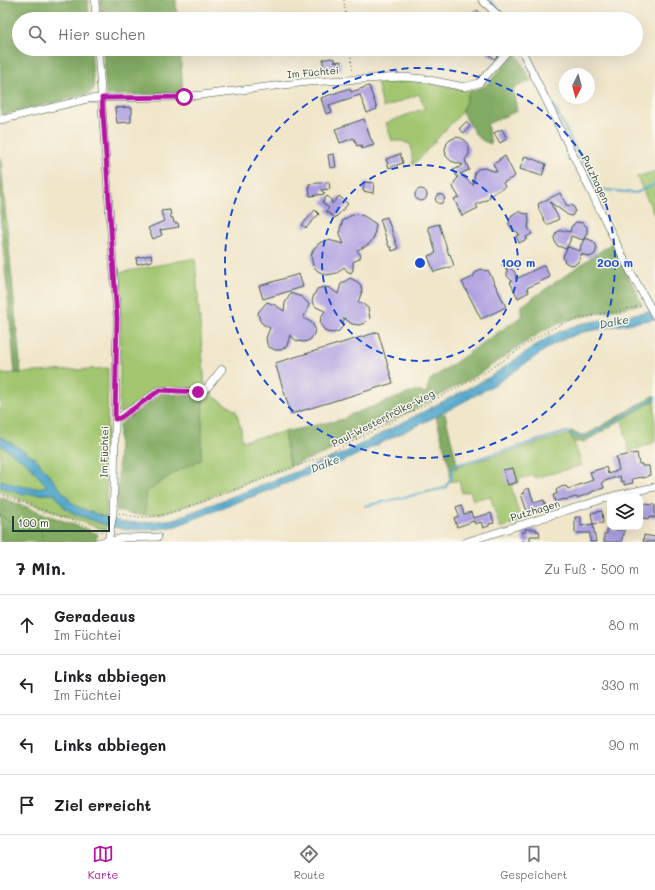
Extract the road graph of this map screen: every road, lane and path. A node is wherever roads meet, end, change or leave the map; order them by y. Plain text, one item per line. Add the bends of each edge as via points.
1 (95, 0) edge
2 (344, 0) edge
3 (482, 0) edge
4 (96, 12) edge
5 (345, 12) edge
6 (495, 12) edge
7 (99, 56) edge
8 (351, 56) edge
9 (504, 56) edge
10 (524, 56) edge
11 (354, 79) junction
12 (102, 98) junction
13 (0, 120) edge
14 (649, 306) junction
15 (655, 316) edge
16 (222, 369) dead end
17 (115, 419) junction
18 (655, 487) edge
19 (0, 494) edge
20 (46, 510) junction
21 (113, 513) junction
22 (0, 514) edge
23 (38, 519) junction
24 (158, 537) dead end
25 (109, 538) edge
26 (44, 542) edge
27 (100, 542) edge
28 (466, 542) edge

1 - 4 street
2 - 5 path
3 - 6 street
7 - 12 street, Im Füchtei
8 - 11 path
9 - 11 street, Im Füchtei via 479,83 464,87 404,76
10 - 14 street, Putzhagen
11 - 12 street, Im Füchtei via 184,97
12 - 13 street via 87,99
12 - 17 street, Im Füchtei via 117,318
14 - 15 street, Putzhagen
14 - 21 path, Paul-Westerfrölke-Weg via 559,325 478,376 324,456 180,510 145,517
16 - 17 street via 207,388 198,392 160,390
17 - 21 street, Im Füchtei
18 - 28 street, Putzhagen via 613,496
19 - 20 path
20 - 23 path
20 - 25 path
21 - 25 street, Im Füchtei
22 - 23 path via 22,523
23 - 26 path
24 - 25 street
25 - 27 street

